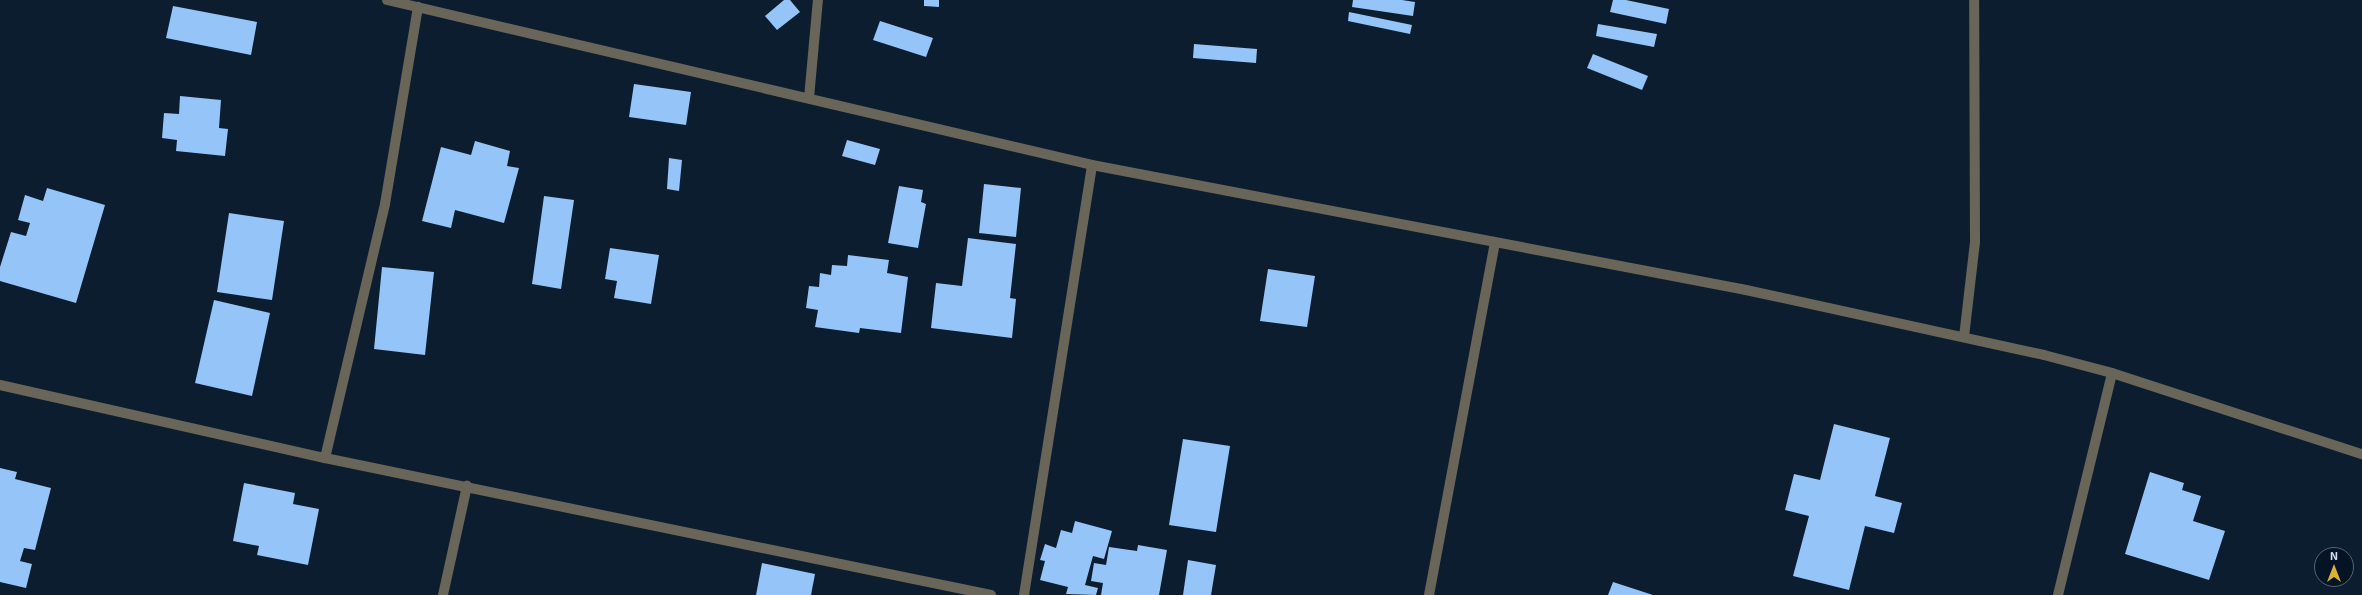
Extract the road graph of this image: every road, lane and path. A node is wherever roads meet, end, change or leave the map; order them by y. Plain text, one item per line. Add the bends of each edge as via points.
1 (387, 0) edge
2 (818, 0) edge
3 (1974, 0) edge
4 (418, 7) junction
5 (809, 98) junction
6 (1092, 165) junction
7 (1495, 243) junction
8 (1964, 337) junction
9 (2112, 373) junction
10 (0, 385) edge
11 (2362, 454) edge
12 (325, 458) junction
13 (466, 486) junction
14 (444, 595) edge
15 (991, 595) edge
16 (1024, 595) edge
17 (1429, 595) edge
18 (2058, 595) edge

1 - 4 street
2 - 5 street
3 - 8 street via 1975,242
4 - 5 street
4 - 12 street via 385,204
5 - 6 street
6 - 7 street via 1314,205
6 - 16 street
7 - 8 street via 1746,290
7 - 17 street
8 - 9 street
9 - 11 street
9 - 18 street
10 - 12 street
12 - 13 street
13 - 14 street
13 - 15 street

